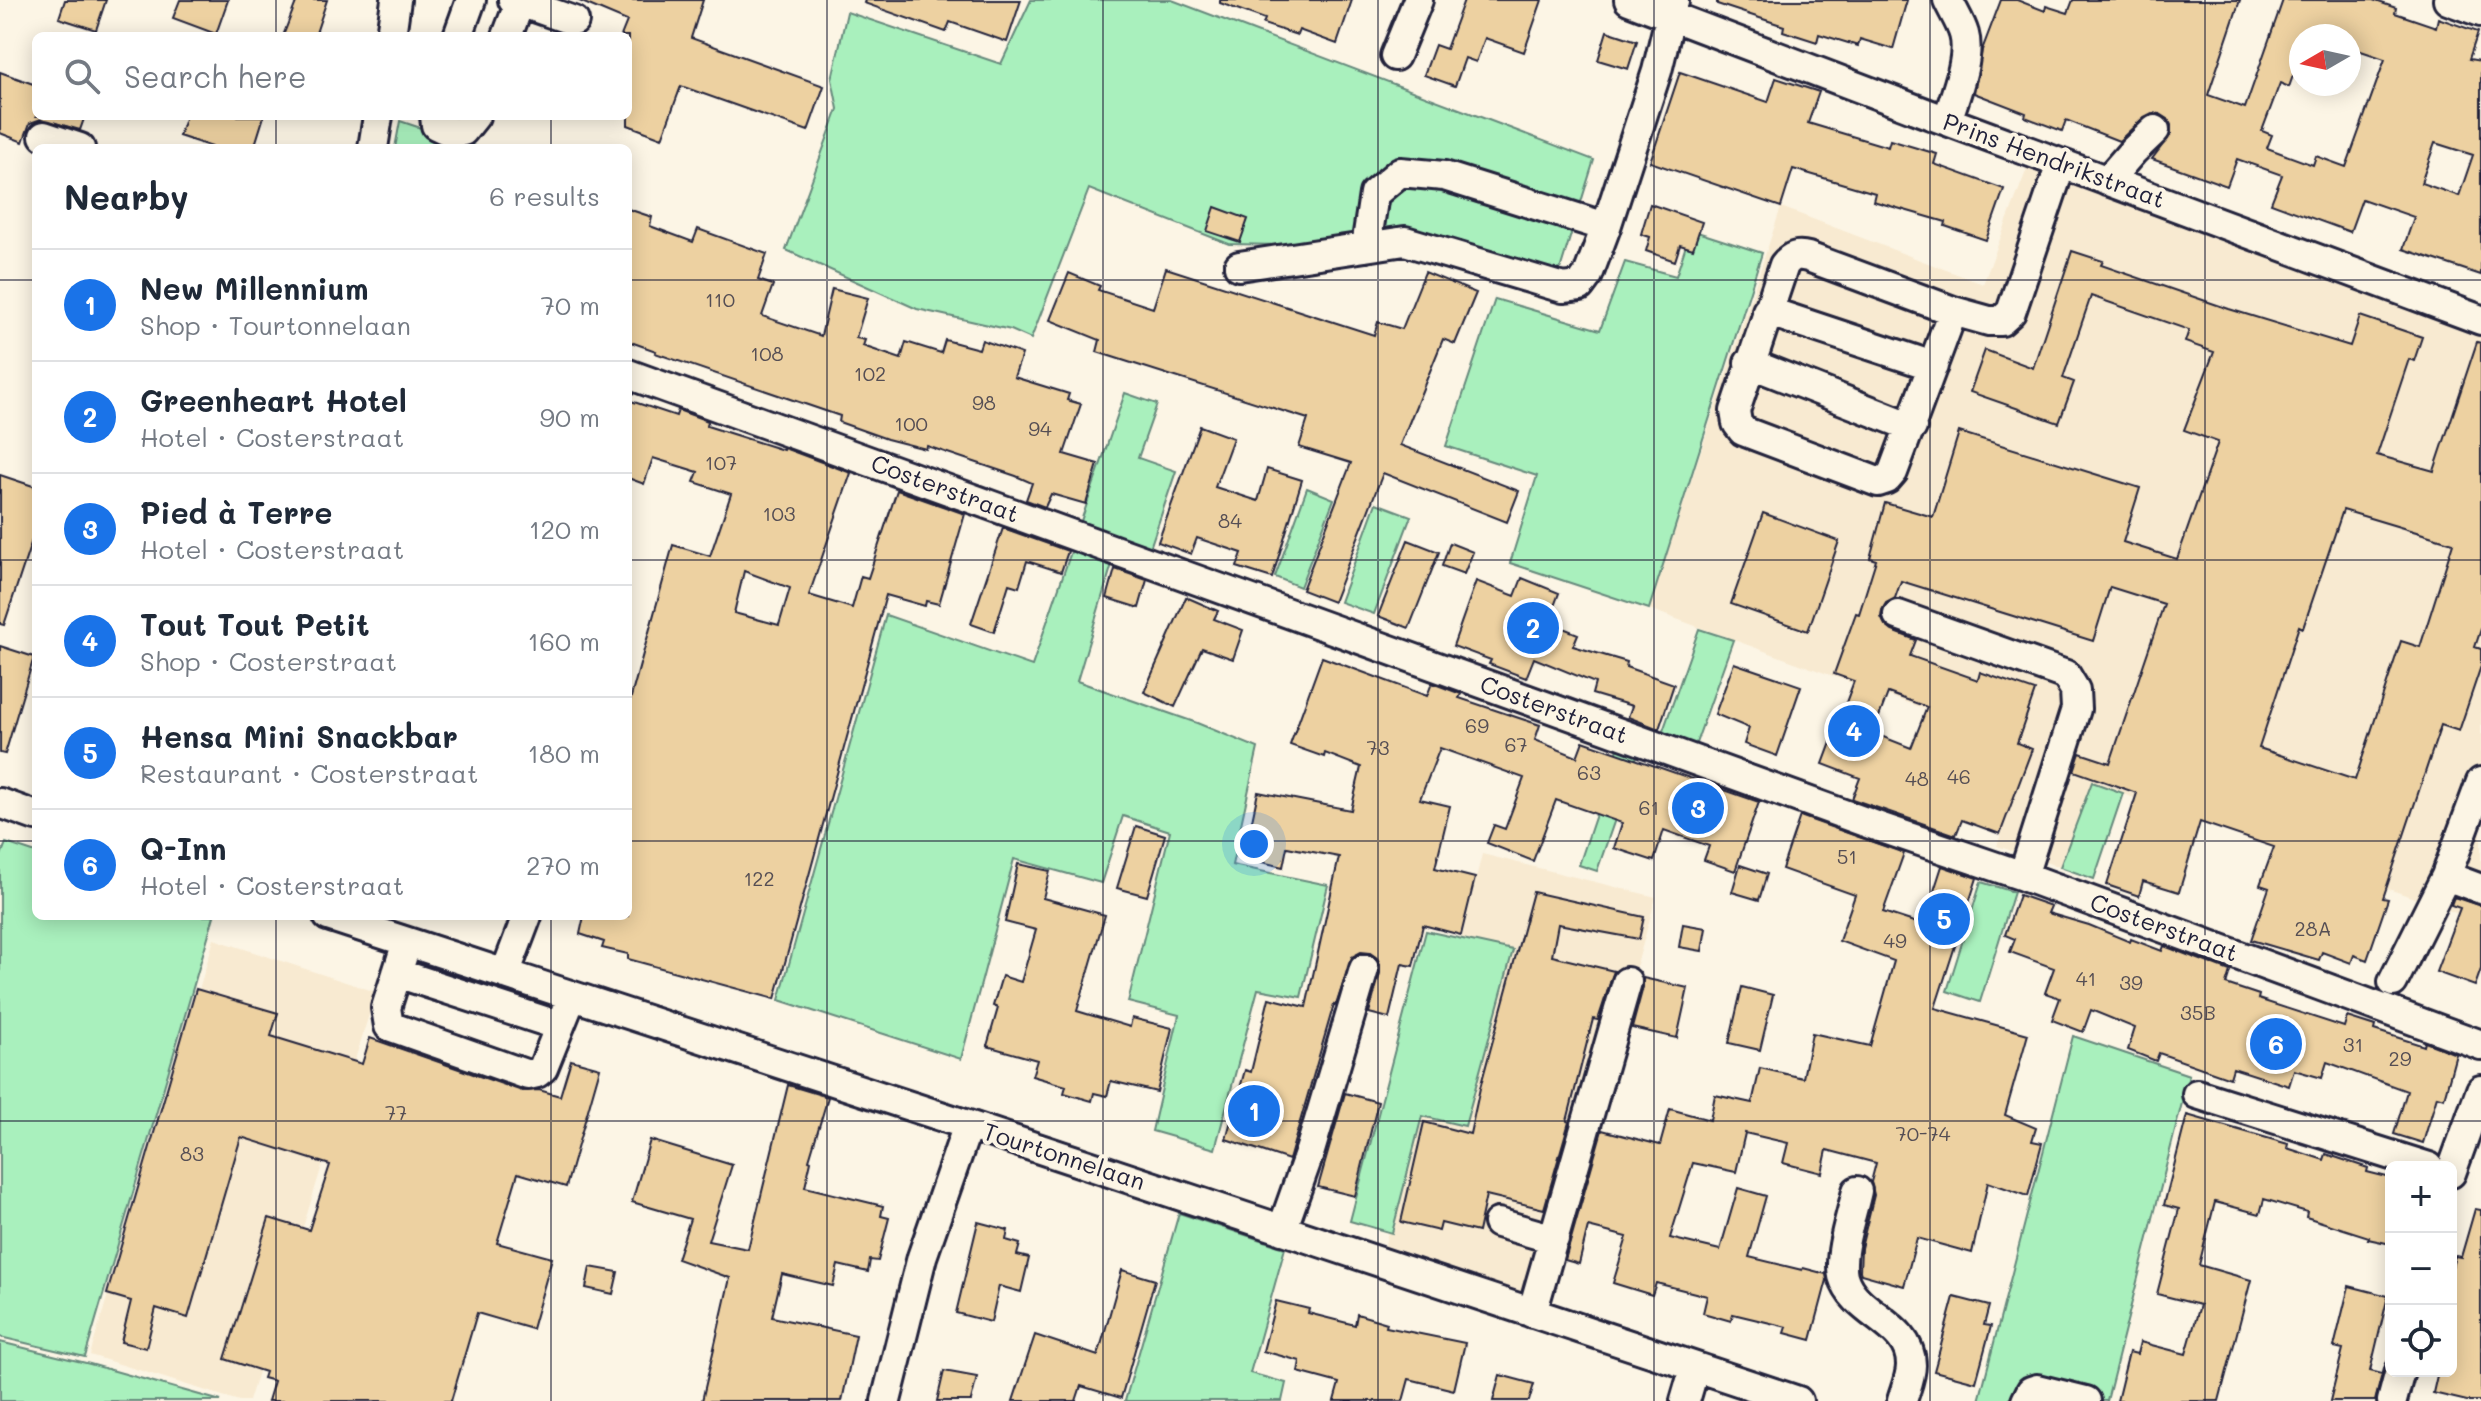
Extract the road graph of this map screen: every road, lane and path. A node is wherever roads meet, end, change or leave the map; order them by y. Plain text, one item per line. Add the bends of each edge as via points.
1 (396, 0) edge
2 (471, 0) edge
3 (1418, 0) edge
4 (1629, 0) edge
5 (1948, 0) edge
6 (2448, 0) edge
7 (516, 1) edge
8 (1671, 8) edge
9 (2481, 12) edge
10 (574, 21) dead end
11 (392, 32) edge
12 (459, 32) edge
13 (508, 32) edge
14 (1395, 56) dead end
15 (377, 120) edge
16 (435, 120) edge
17 (472, 120) edge
18 (1947, 121) junction
19 (2155, 130) dead end
20 (44, 136) dead end
21 (68, 144) edge
22 (374, 144) edge
23 (2061, 164) junction
24 (2107, 181) junction
25 (1606, 227) junction
26 (1366, 247) junction
27 (1239, 266) dead end
28 (1767, 311) junction
29 (1953, 311) junction
30 (2481, 320) edge
31 (1749, 363) junction
32 (1933, 366) junction
33 (632, 375) edge
34 (1912, 427) junction
35 (1898, 615) dead end
36 (2481, 782) edge
37 (0, 803) edge
38 (32, 815) edge
39 (2023, 876) junction
40 (2446, 876) junction
41 (2481, 889) edge
42 (340, 920) edge
43 (525, 920) edge
44 (407, 942) junction
45 (1364, 969) dead end
46 (397, 973) junction
47 (505, 974) junction
48 (1627, 982) dead end
49 (2393, 982) dead end
50 (572, 996) junction
51 (560, 1026) junction
52 (2481, 1045) edge
53 (2481, 1090) edge
54 (2197, 1094) dead end
55 (968, 1125) junction
56 (2410, 1161) edge
57 (2455, 1161) edge
58 (1857, 1191) dead end
59 (1498, 1223) dead end
60 (1282, 1230) junction
61 (1554, 1239) junction
62 (1532, 1313) junction
63 (1695, 1367) junction
64 (2398, 1377) edge
65 (886, 1401) edge
66 (1685, 1401) edge
67 (1798, 1401) edge
68 (1902, 1401) edge
69 (2026, 1401) edge
70 (2086, 1401) edge
71 (2392, 1401) edge

1 - 11 street
2 - 12 street
3 - 14 street
4 - 8 street, Prins Hendrikstraat
5 - 18 street via 1964,34 1965,57
6 - 9 street
7 - 10 street
7 - 13 street
8 - 18 street, Prins Hendrikstraat
8 - 25 street via 1657,71
15 - 22 street
16 - 17 street via 453,133 463,131
18 - 23 street, Prins Hendrikstraat
19 - 24 street
20 - 21 street
23 - 24 street, Prins Hendrikstraat
23 - 29 street via 2011,312 2001,321 1989,321
24 - 30 street, Prins Hendrikstraat
25 - 26 street via 1588,275 1580,286 1563,288 1405,241
25 - 26 street via 1444,176 1400,172 1374,194
26 - 27 street
28 - 29 street via 1784,265 1801,255
28 - 31 street
28 - 32 street
29 - 32 street
31 - 34 street
31 - 34 street via 1735,411 1743,431 1878,482 1893,472
32 - 34 street
33 - 39 street, Costerstraat
35 - 39 street via 2066,675 2075,690 2076,709
36 - 40 street
37 - 38 street
39 - 52 street, Costerstraat
40 - 41 street
40 - 49 street
42 - 44 street, Tourtonnelaan
43 - 47 street
44 - 46 street
44 - 47 street, Tourtonnelaan
45 - 60 street
46 - 51 street
46 - 51 street via 386,1008 389,1026 528,1075 543,1068
47 - 50 street, Tourtonnelaan
48 - 61 street
50 - 51 street
50 - 55 street, Tourtonnelaan
53 - 57 street
54 - 56 street
55 - 60 street, Tourtonnelaan
55 - 65 street via 922,1257
58 - 68 street via 1843,1275 1852,1297 1900,1333 1909,1350 1911,1368
59 - 61 street
60 - 62 street, Tourtonnelaan
61 - 62 street
62 - 63 street, Tourtonnelaan
63 - 66 street
63 - 67 street, Tourtonnelaan
64 - 71 street
69 - 70 street via 2037,1389

